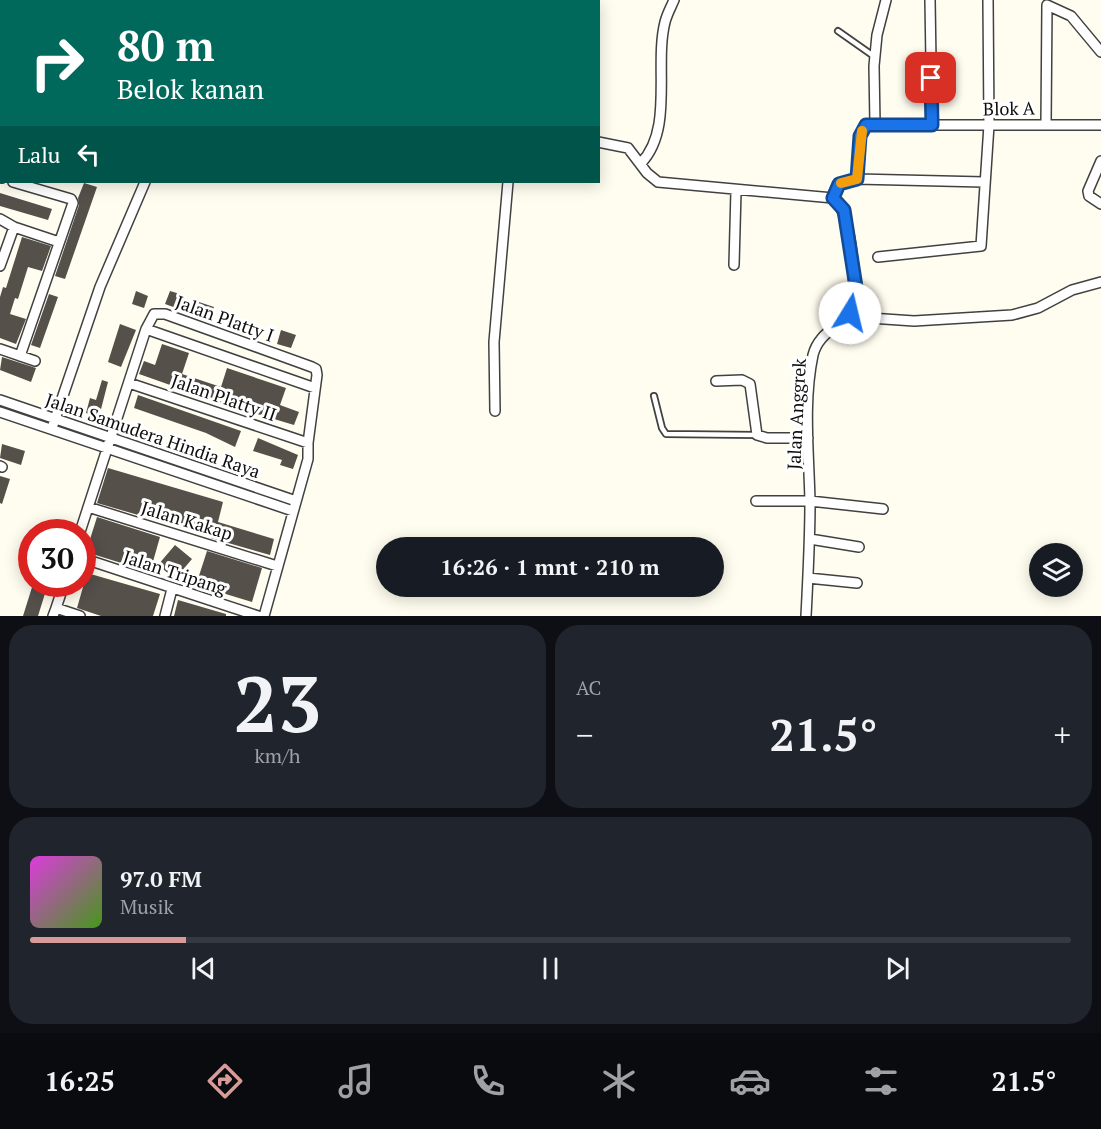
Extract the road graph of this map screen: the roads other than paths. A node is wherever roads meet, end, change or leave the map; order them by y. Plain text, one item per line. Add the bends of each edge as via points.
1 (674, 0) edge
2 (886, 0) edge
3 (930, 0) edge
4 (988, 0) edge
5 (838, 31) dead end
6 (1101, 52) edge
7 (875, 57) junction
8 (1101, 115) edge
9 (1046, 123) junction
10 (875, 124) junction
11 (932, 125) junction
12 (989, 125) junction
13 (1101, 125) edge
14 (600, 142) edge
15 (1101, 161) edge
16 (641, 164) junction
17 (857, 179) junction
18 (984, 182) junction
19 (16, 183) edge
20 (145, 183) edge
21 (508, 183) edge
22 (736, 191) junction
23 (833, 198) junction
24 (1101, 204) edge
25 (0, 219) edge
26 (14, 227) junction
27 (59, 243) junction
28 (878, 256) dead end
29 (734, 265) dead end
30 (0, 266) edge
31 (1101, 282) edge
32 (850, 313) junction
33 (146, 329) junction
34 (0, 349) edge
35 (20, 356) junction
36 (35, 361) dead end
37 (717, 381) dead end
38 (129, 383) junction
39 (315, 388) junction
40 (654, 396) dead end
41 (0, 400) edge
42 (495, 411) dead end
43 (0, 412) edge
44 (37, 413) junction
45 (55, 419) junction
46 (33, 423) junction
47 (52, 430) junction
48 (757, 435) junction
49 (111, 438) junction
50 (808, 438) junction
51 (308, 443) junction
52 (108, 449) junction
53 (296, 501) junction
54 (756, 501) dead end
55 (810, 501) junction
56 (88, 507) junction
57 (883, 509) dead end
58 (293, 511) junction
59 (84, 519) edge
60 (810, 539) junction
61 (859, 548) dead end
62 (96, 563) edge
63 (277, 566) junction
64 (808, 578) junction
65 (857, 583) dead end
66 (172, 589) junction
67 (60, 597) edge
68 (55, 612) edge
69 (80, 616) edge
70 (165, 616) edge
71 (258, 616) edge
72 (264, 616) edge
73 (806, 616) edge

1 - 16 street via 665,23 658,125 652,152
2 - 7 street
3 - 11 street
4 - 12 street
5 - 7 lane
6 - 9 street via 1071,16 1047,5
7 - 10 street
8 - 13 street
9 - 12 street, Blok A
9 - 13 street, Blok A
10 - 11 street, Blok A
10 - 17 street via 866,125 860,136
11 - 12 street, Blok A
12 - 18 street
14 - 16 street via 628,148
15 - 24 street via 1089,186 1089,196
16 - 22 street via 658,182
17 - 18 street
17 - 23 street via 839,184
18 - 28 street via 979,248
19 - 27 street via 73,203
20 - 45 street via 100,286
21 - 42 street via 494,342
22 - 23 street
22 - 29 street
23 - 32 street via 844,210 856,287
25 - 26 street
26 - 27 street
26 - 30 street
27 - 35 street
31 - 32 street via 1012,315 914,321
32 - 50 street, Jalan Anggrek via 813,354
33 - 38 street
33 - 39 street
33 - 39 street, Jalan Platty I via 153,314 165,314 312,367 316,369
34 - 35 street
35 - 36 street
37 - 48 street via 742,380 750,384
38 - 49 street
38 - 51 street, Jalan Platty II
39 - 51 street, Jalan Platty I
40 - 48 lane via 666,434
41 - 44 street, Jalan Samudera Hindia Raya
43 - 46 street, Jalan Samudera Hindia Raya
44 - 45 street, Jalan Samudera Hindia Raya
44 - 46 street
45 - 47 street
45 - 49 street, Jalan Samudera Hindia Raya
46 - 47 street, Jalan Samudera Hindia Raya
47 - 52 street, Jalan Samudera Hindia Raya
48 - 50 street
49 - 52 street
49 - 53 street, Jalan Samudera Hindia Raya
50 - 55 street, Jalan Anggrek
51 - 53 street, Jalan Platty I via 309,459
52 - 56 street
52 - 58 street, Jalan Samudera Hindia Raya
53 - 58 street, Jalan Platty I
54 - 55 street
55 - 57 street
55 - 60 street, Jalan Anggrek
56 - 59 street
56 - 63 street, Jalan Kakap
58 - 63 street, Jalan Platty I
60 - 61 street
60 - 64 street, Jalan Anggrek
62 - 66 street, Jalan Tripang
63 - 72 street, Jalan Platty I
64 - 65 street
64 - 73 street, Jalan Anggrek
66 - 70 street
66 - 71 street, Jalan Tripang
67 - 68 street
68 - 69 street

